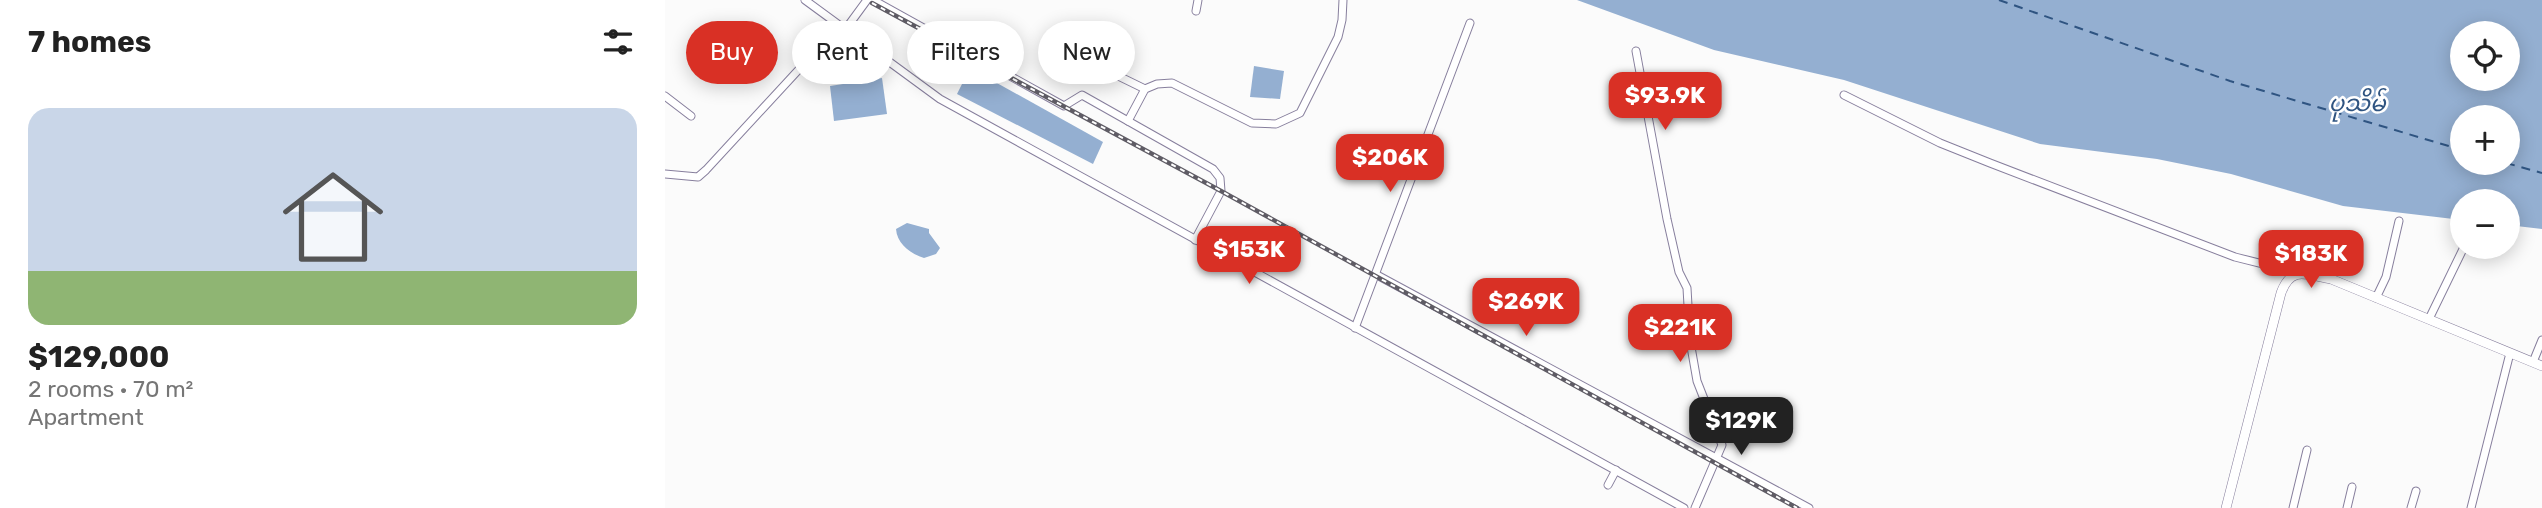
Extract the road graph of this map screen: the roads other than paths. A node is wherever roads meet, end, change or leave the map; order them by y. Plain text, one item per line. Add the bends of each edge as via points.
1 (804, 0) edge
2 (867, 0) edge
3 (873, 0) edge
4 (1198, 0) edge
5 (1343, 0) edge
6 (1196, 11) dead end
7 (832, 21) edge
8 (848, 21) edge
9 (1470, 23) dead end
10 (1636, 51) dead end
11 (893, 65) edge
12 (792, 80) edge
13 (1135, 84) edge
14 (1145, 89) junction
15 (1844, 95) dead end
16 (665, 96) edge
17 (691, 116) dead end
18 (1128, 121) junction
19 (665, 174) edge
20 (2399, 221) dead end
21 (1195, 240) junction
22 (2457, 259) edge
23 (2299, 273) junction
24 (1377, 275) junction
25 (2376, 298) junction
26 (2429, 319) junction
27 (1355, 328) junction
28 (2542, 340) edge
29 (2510, 353) junction
30 (2538, 364) edge
31 (2307, 450) dead end
32 (1716, 460) junction
33 (1616, 470) junction
34 (1608, 485) dead end
35 (2352, 487) dead end
36 (2416, 491) dead end
37 (1684, 508) edge
38 (1695, 508) edge
39 (1809, 508) edge
40 (2226, 508) edge
41 (2293, 508) edge
42 (2347, 508) edge
43 (2411, 508) edge
44 (2472, 508) edge

1 - 7 street
2 - 8 street
3 - 18 street via 1064,106 1082,95
4 - 6 street
5 - 14 street via 1338,37 1300,113 1276,124 1252,123 1172,83
9 - 24 street
10 - 32 street via 1667,219 1687,288 1697,381 1723,444
11 - 21 street via 940,99
12 - 19 street via 698,177
13 - 14 street
14 - 18 street
15 - 23 street via 1990,163 2235,257
16 - 17 street
18 - 21 street via 1213,169 1220,178 1221,191
20 - 25 street via 2386,277
21 - 27 street
22 - 26 street
23 - 25 street via 2331,279
23 - 40 street via 2285,281 2281,293
24 - 27 street
24 - 32 street
25 - 26 street
26 - 29 street
27 - 33 street
28 - 30 street
29 - 30 street
29 - 44 street
31 - 41 street
32 - 38 street
32 - 39 street
33 - 34 street
33 - 37 street
35 - 42 street
36 - 43 street

